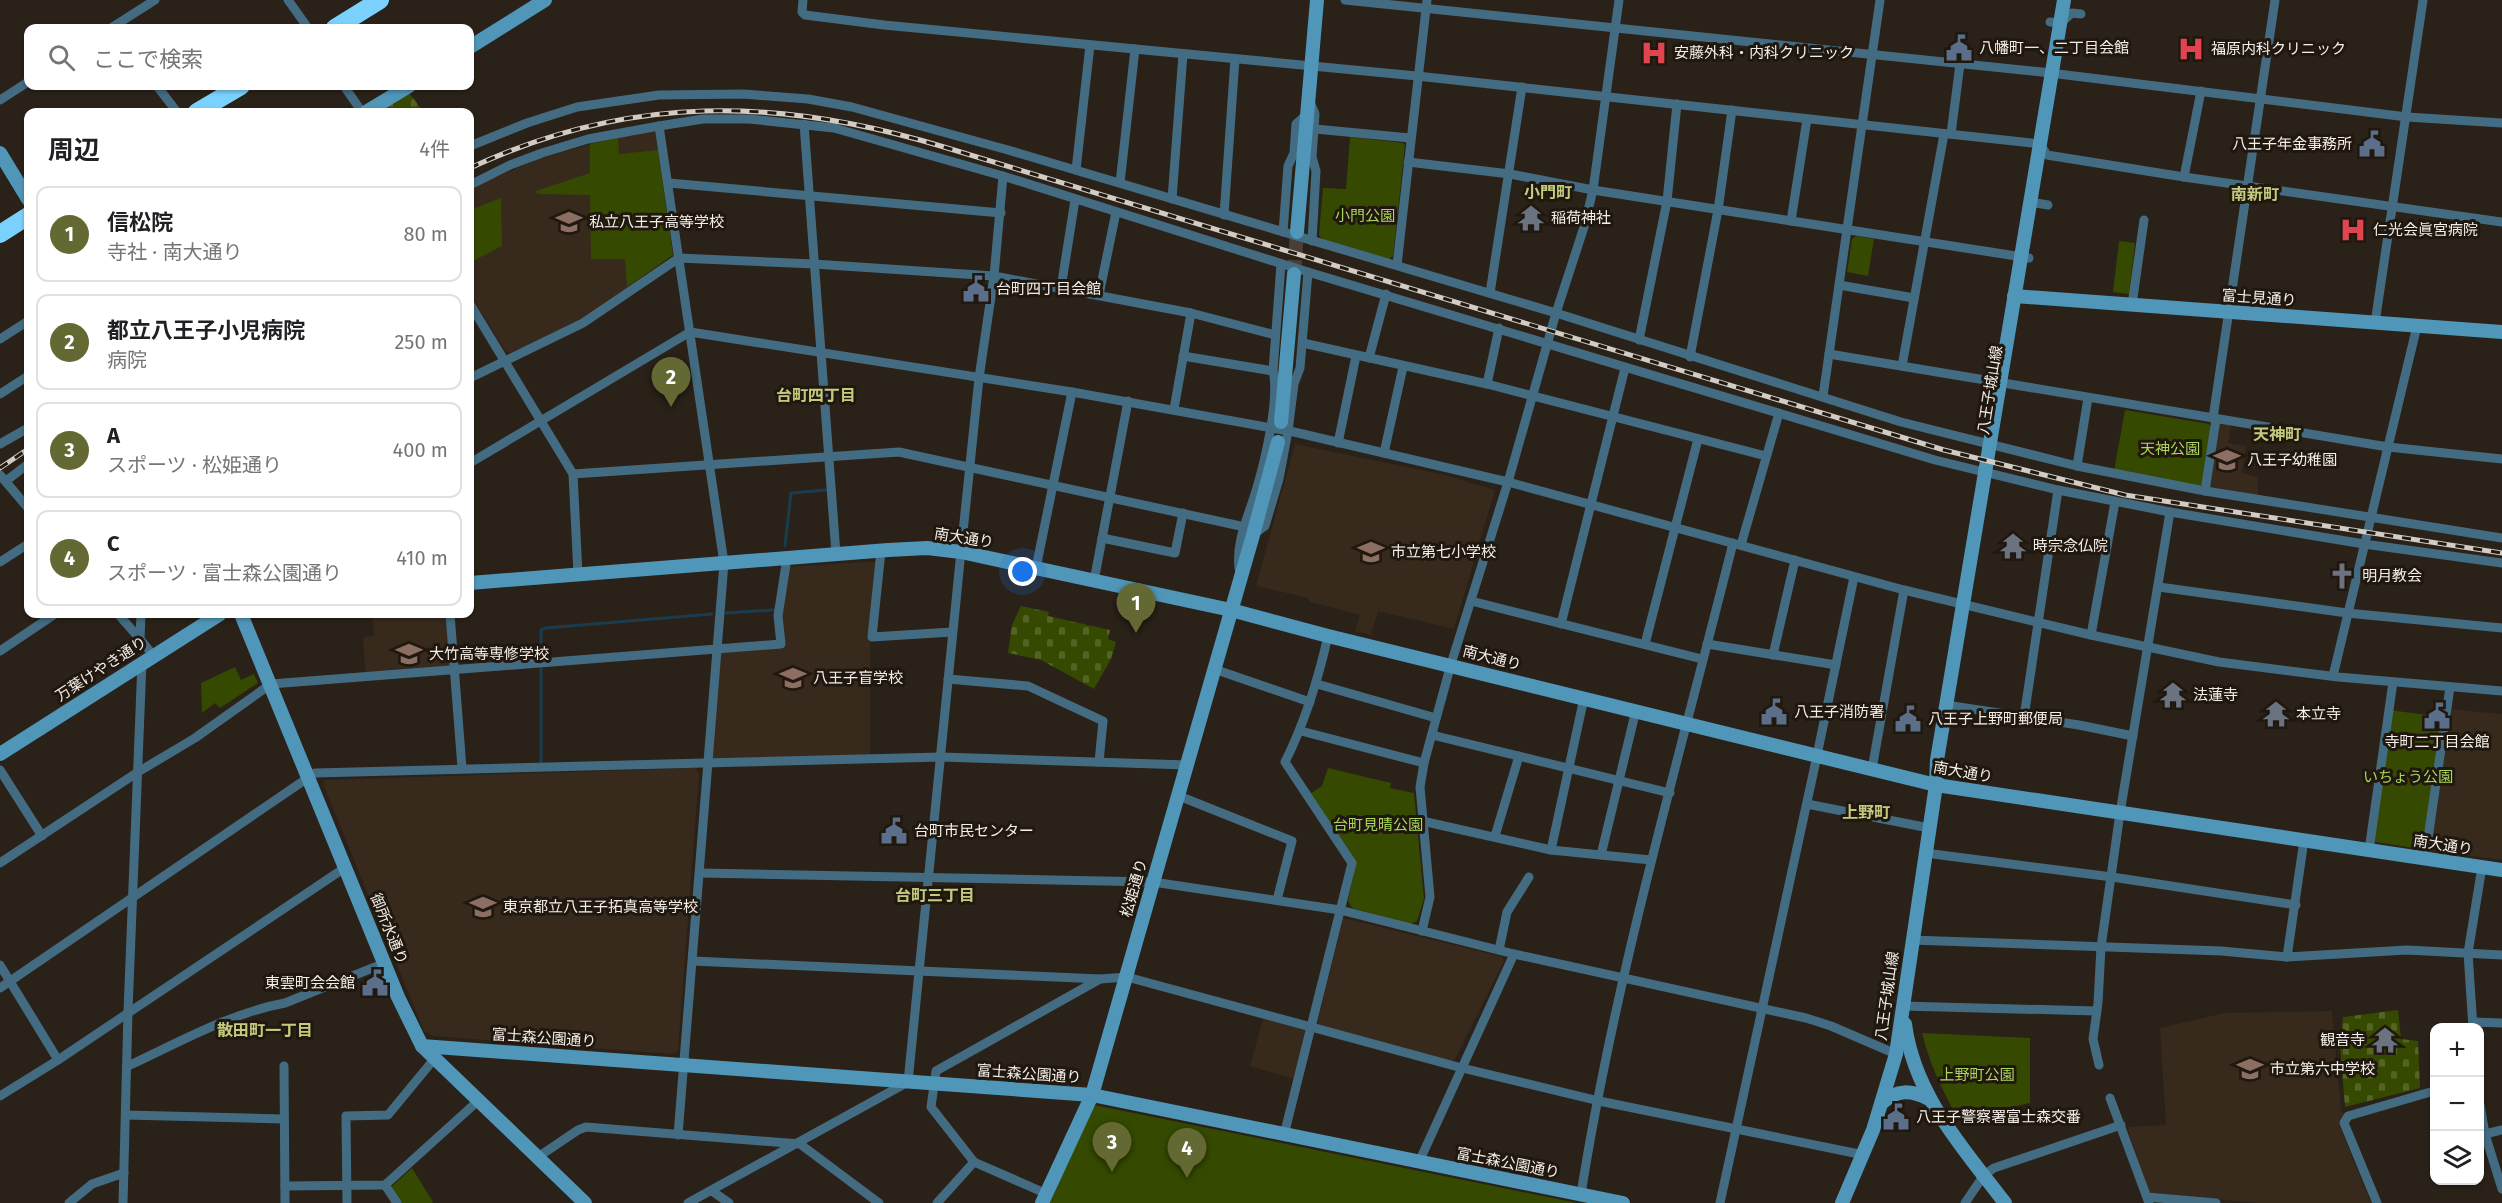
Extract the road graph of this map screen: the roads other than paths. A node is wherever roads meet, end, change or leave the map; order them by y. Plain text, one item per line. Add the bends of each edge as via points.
1 (155, 0) edge
2 (288, 0) edge
3 (380, 0) edge
4 (545, 0) edge
5 (803, 0) edge
6 (1317, 0) edge
7 (1345, 0) edge
8 (1619, 0) edge
9 (1880, 0) edge
10 (2064, 0) edge
11 (2275, 0) edge
12 (2423, 0) edge
13 (528, 4) edge
14 (1426, 4) edge
15 (2076, 9) edge
16 (2055, 23) junction
17 (119, 24) edge
18 (305, 24) edge
19 (341, 24) edge
20 (1614, 28) junction
21 (474, 44) edge
22 (1090, 45) junction
23 (1135, 49) junction
24 (1183, 54) junction
25 (1871, 54) junction
26 (1235, 59) junction
27 (1960, 64) junction
28 (1312, 66) junction
29 (2057, 74) junction
30 (1417, 76) junction
31 (24, 85) edge
32 (1522, 87) junction
33 (160, 90) edge
34 (234, 90) edge
35 (347, 90) edge
36 (402, 90) edge
37 (2201, 91) junction
38 (1606, 97) junction
39 (2260, 99) junction
40 (0, 100) edge
41 (1677, 104) junction
42 (1308, 107) junction
43 (174, 108) edge
44 (204, 108) edge
45 (361, 108) edge
46 (371, 108) edge
47 (1732, 111) junction
48 (2407, 117) junction
49 (1807, 119) junction
50 (804, 123) junction
51 (2502, 123) edge
52 (1862, 124) junction
53 (659, 126) junction
54 (1315, 129) junction
55 (1947, 134) junction
56 (1410, 138) junction
57 (474, 144) edge
58 (2044, 149) junction
59 (0, 153) edge
60 (1408, 162) junction
61 (1076, 170) junction
62 (1510, 174) junction
63 (1003, 176) junction
64 (2184, 177) junction
65 (474, 182) edge
66 (669, 183) junction
67 (1120, 183) junction
68 (2247, 186) junction
69 (1593, 190) junction
70 (24, 192) edge
71 (809, 195) junction
72 (1172, 199) junction
73 (1075, 200) junction
74 (1666, 201) junction
75 (2392, 208) junction
76 (1718, 210) junction
77 (1116, 212) junction
78 (1001, 213) junction
79 (1224, 215) junction
80 (24, 219) edge
81 (2144, 220) dead end
82 (1791, 221) junction
83 (2502, 222) edge
84 (1846, 230) junction
85 (1290, 232) junction
86 (0, 234) edge
87 (1925, 240) junction
88 (1312, 241) junction
89 (2025, 257) junction
90 (679, 258) junction
91 (814, 264) junction
92 (1281, 264) junction
93 (1397, 266) junction
94 (1308, 272) junction
95 (1294, 274) tunnel mouth
96 (994, 276) junction
97 (1839, 285) junction
98 (1061, 288) junction
99 (1490, 293) junction
100 (1386, 294) junction
101 (1100, 295) junction
102 (2018, 296) junction
103 (1914, 298) junction
104 (2132, 305) junction
105 (474, 311) edge
106 (2229, 312) junction
107 (1191, 313) junction
108 (1556, 313) junction
109 (2375, 323) junction
110 (24, 324) edge
111 (2417, 326) junction
112 (1499, 328) junction
113 (690, 332) junction
114 (2502, 332) edge
115 (1275, 335) junction
116 (0, 339) edge
117 (1639, 340) junction
118 (1303, 343) junction
119 (1548, 343) junction
120 (821, 352) junction
121 (1829, 354) junction
122 (1183, 356) junction
123 (1356, 356) junction
124 (1690, 357) junction
125 (1370, 358) junction
126 (504, 361) junction
127 (1902, 366) junction
128 (1403, 367) junction
129 (1625, 368) junction
130 (1273, 371) junction
131 (474, 376) edge
132 (980, 378) junction
133 (24, 379) edge
134 (1487, 384) junction
135 (2003, 384) junction
136 (1072, 392) junction
137 (0, 394) edge
138 (1534, 396) junction
139 (1823, 396) junction
140 (2088, 398) junction
141 (1128, 401) junction
142 (1174, 410) junction
143 (1779, 413) junction
144 (1612, 416) junction
145 (2215, 418) junction
146 (539, 422) junction
147 (1280, 427) junction
148 (24, 430) edge
149 (1698, 439) junction
150 (1278, 442) dead end
151 (1338, 443) junction
152 (0, 444) edge
153 (1993, 445) junction
154 (2388, 447) junction
155 (1384, 453) junction
156 (829, 455) junction
157 (1766, 456) junction
158 (2502, 459) edge
159 (474, 461) edge
160 (710, 464) junction
161 (971, 465) junction
162 (2078, 466) junction
163 (24, 467) edge
164 (1989, 473) junction
165 (573, 474) junction
166 (3, 478) edge
167 (1508, 482) junction
168 (1054, 484) junction
169 (2058, 490) junction
170 (2205, 491) junction
171 (1110, 497) junction
172 (2115, 502) junction
173 (24, 503) edge
174 (1591, 504) junction
175 (2170, 512) junction
176 (1183, 513) junction
177 (2370, 518) junction
178 (1675, 527) junction
179 (1249, 531) junction
180 (1102, 538) junction
181 (2502, 538) edge
182 (1737, 544) junction
183 (2364, 544) junction
184 (24, 547) edge
185 (881, 551) junction
186 (960, 552) junction
187 (836, 554) junction
188 (787, 558) junction
189 (1795, 560) junction
190 (0, 562) edge
191 (724, 563) junction
192 (2502, 563) edge
193 (1036, 568) junction
194 (578, 574) junction
195 (1854, 577) junction
196 (1095, 581) junction
197 (474, 583) edge
198 (2159, 587) junction
199 (1905, 590) junction
200 (1470, 601) junction
201 (1967, 605) junction
202 (1231, 610) junction
203 (2347, 613) junction
204 (49, 618) edge
205 (122, 618) edge
206 (141, 618) edge
207 (214, 618) edge
208 (243, 618) edge
209 (450, 618) edge
210 (2039, 622) junction
211 (1561, 624) junction
212 (2502, 628) edge
213 (952, 632) junction
214 (2091, 635) junction
215 (1328, 636) junction
216 (140, 639) junction
217 (1645, 644) junction
218 (1707, 644) junction
219 (2149, 646) junction
220 (718, 650) junction
221 (0, 651) edge
222 (1773, 655) junction
223 (147, 659) junction
224 (1702, 659) junction
225 (1451, 664) junction
226 (1836, 665) junction
227 (1214, 669) junction
228 (455, 670) junction
229 (2332, 676) junction
230 (948, 679) junction
231 (2393, 682) junction
232 (272, 684) junction
233 (1317, 684) junction
234 (2450, 687) junction
235 (2502, 691) edge
236 (1584, 698) junction
237 (1310, 702) junction
238 (1950, 706) junction
239 (1636, 710) junction
240 (2024, 717) junction
241 (1436, 718) junction
242 (1686, 723) junction
243 (1301, 731) junction
244 (1432, 735) junction
245 (2133, 736) junction
246 (0, 754) edge
247 (1818, 754) junction
248 (1520, 756) junction
249 (941, 757) junction
250 (708, 762) junction
251 (1100, 762) junction
252 (1424, 763) junction
253 (1186, 765) junction
254 (462, 768) junction
255 (1569, 768) junction
256 (1872, 769) junction
257 (0, 770) edge
258 (138, 772) junction
259 (309, 775) junction
260 (1620, 781) junction
261 (1936, 785) junction
262 (1670, 793) junction
263 (1179, 796) junction
264 (1807, 804) junction
265 (2120, 813) junction
266 (1422, 821) junction
267 (1929, 828) junction
268 (42, 836) junction
269 (1495, 836) junction
270 (2304, 840) junction
271 (2369, 850) junction
272 (1548, 852) junction
273 (1924, 853) junction
274 (1601, 855) junction
275 (2425, 858) junction
276 (1652, 860) junction
277 (0, 863) edge
278 (346, 867) junction
279 (2482, 867) junction
280 (2502, 870) edge
281 (700, 873) junction
282 (1529, 877) dead end
283 (2112, 877) junction
284 (927, 878) junction
285 (1153, 882) junction
286 (133, 897) junction
287 (1277, 900) junction
288 (2296, 905) junction
289 (1340, 910) junction
290 (1422, 931) junction
291 (1911, 940) junction
292 (2100, 947) junction
293 (1499, 950) junction
294 (2468, 953) junction
295 (1514, 954) junction
296 (2502, 955) edge
297 (2288, 957) junction
298 (693, 961) junction
299 (385, 963) junction
300 (0, 964) edge
301 (919, 970) junction
302 (1127, 977) junction
303 (1625, 978) junction
304 (1100, 979) junction
305 (11, 982) junction
306 (0, 988) edge
307 (1902, 1006) junction
308 (1762, 1008) junction
309 (128, 1011) junction
310 (2096, 1011) junction
311 (2473, 1023) edge
312 (2502, 1023) edge
313 (2484, 1024) edge
314 (1311, 1029) junction
315 (422, 1046) junction
316 (1896, 1054) junction
317 (435, 1058) junction
318 (58, 1060) junction
319 (682, 1065) junction
320 (2099, 1065) dead end
321 (128, 1066) junction
322 (284, 1066) dead end
323 (1462, 1068) junction
324 (1916, 1071) junction
325 (908, 1082) junction
326 (934, 1084) junction
327 (2430, 1092) edge
328 (1092, 1095) junction
329 (0, 1096) edge
330 (2110, 1098) dead end
331 (1929, 1099) junction
332 (479, 1100) junction
333 (1599, 1101) junction
334 (1882, 1103) junction
335 (126, 1115) junction
336 (284, 1119) junction
337 (2121, 1125) junction
338 (2484, 1128) edge
339 (1737, 1129) junction
340 (2502, 1130) edge
341 (2485, 1134) junction
342 (678, 1135) junction
343 (1284, 1135) junction
344 (800, 1144) junction
345 (1864, 1155) junction
346 (538, 1157) junction
347 (974, 1162) junction
348 (1419, 1162) junction
349 (124, 1173) junction
350 (1984, 1175) junction
351 (347, 1185) junction
352 (385, 1185) junction
353 (285, 1186) junction
354 (2502, 1189) edge
355 (712, 1191) junction
356 (1581, 1194) junction
357 (1045, 1198) edge
358 (2148, 1200) edge
359 (69, 1203) edge
360 (123, 1203) edge
361 (285, 1203) edge
362 (347, 1203) edge
363 (397, 1203) edge
364 (585, 1203) edge
365 (688, 1203) edge
366 (729, 1203) edge
367 (879, 1203) edge
368 (937, 1203) edge
369 (1623, 1203) edge
370 (1720, 1203) edge
371 (1842, 1203) edge
372 (1965, 1203) edge
373 (2004, 1203) edge
374 (2216, 1203) edge
375 (2377, 1203) edge

1 - 17 street
2 - 18 street
3 - 19 highway
4 - 13 street
5 - 22 street via 805,15
6 - 28 street
7 - 14 street
8 - 20 street
9 - 25 street
10 - 16 street, 八王子城山線
11 - 39 street
12 - 48 street
13 - 21 street
14 - 20 street
14 - 30 street
15 - 16 street
15 - 29 street, 八王子城山線
16 - 29 street, 八王子城山線
20 - 25 street
20 - 38 street
22 - 23 street
22 - 61 street
23 - 24 street
23 - 67 street
24 - 26 street
24 - 72 street
25 - 27 street
25 - 52 street
26 - 28 street
26 - 79 street
27 - 29 street
27 - 55 street
28 - 30 street
28 - 42 street
29 - 37 street
29 - 58 street, 八王子城山線
30 - 32 street
30 - 56 street
31 - 40 street
32 - 38 street
32 - 62 street
33 - 43 street
34 - 44 highway
35 - 45 street
36 - 46 street
37 - 39 street
37 - 64 street
38 - 41 street
38 - 69 street
39 - 48 street
39 - 68 street
41 - 47 street
41 - 74 street
42 - 54 street via 1315,114
42 - 85 street
47 - 49 street
47 - 76 street
48 - 51 street
48 - 75 street
49 - 52 street
49 - 82 street
50 - 53 street via 703,119
50 - 63 street via 868,136
50 - 71 street
52 - 55 street
52 - 84 street
53 - 65 street via 588,139 510,165
53 - 66 street
54 - 56 street
54 - 88 street
55 - 58 street
55 - 87 street
56 - 60 street
57 - 61 street via 577,107 672,94 743,94 852,107
58 - 64 street
58 - 89 street, 八王子城山線 via 2039,203
59 - 70 street
60 - 62 street
60 - 93 street
61 - 67 street
62 - 69 street
62 - 99 street
63 - 73 street
63 - 78 street
64 - 68 street
66 - 71 street
66 - 90 street
67 - 72 street
68 - 75 street
68 - 106 street
69 - 74 street
69 - 108 street
71 - 78 street
71 - 91 street
72 - 79 street
73 - 77 street
73 - 98 street
74 - 76 street
74 - 117 street
75 - 83 street
75 - 109 street
76 - 82 street
76 - 124 street
77 - 92 street
77 - 101 street
78 - 96 street
79 - 85 street
80 - 86 highway
81 - 104 street
82 - 84 street
84 - 87 street
84 - 97 street
85 - 88 street
87 - 89 street
87 - 103 street
88 - 93 street
89 - 102 street, 八王子城山線
90 - 91 street
90 - 113 street
90 - 126 street via 583,323
91 - 96 street
91 - 120 street
92 - 94 street
92 - 115 street
93 - 99 street
94 - 100 street
94 - 118 street
95 - 147 street
96 - 98 street
96 - 132 street
97 - 103 street
97 - 121 street
98 - 101 street
99 - 108 street
100 - 112 street
100 - 125 street
101 - 107 street
102 - 104 street, 富士見通り
102 - 135 street, 八王子城山線
103 - 127 street
104 - 106 street, 富士見通り
105 - 126 street
106 - 109 street, 富士見通り
106 - 145 street
107 - 115 street
107 - 122 street
108 - 117 street
108 - 119 street
109 - 111 street, 富士見通り
110 - 116 street
111 - 114 street, 富士見通り
111 - 154 street
112 - 119 street
112 - 134 street
113 - 120 street
113 - 146 street
113 - 160 street
115 - 130 street
117 - 124 street
118 - 123 street
118 - 147 street via 1300,368
119 - 129 street
119 - 138 street
120 - 132 street
120 - 156 street
121 - 127 street
121 - 139 street
122 - 130 street
122 - 142 street
123 - 125 street
123 - 151 street
124 - 139 street
125 - 128 street
126 - 131 street
126 - 146 street
127 - 135 street
128 - 134 street
128 - 155 street
129 - 143 street
129 - 144 street
130 - 147 street
132 - 136 street
132 - 161 street
133 - 137 street
134 - 138 street
135 - 140 street
135 - 153 street, 八王子城山線
136 - 141 street
136 - 168 street
138 - 144 street
138 - 167 street
139 - 153 street via 1901,422
140 - 145 street
140 - 162 street
141 - 142 street
141 - 171 street
142 - 147 street
143 - 157 street
143 - 164 street
144 - 149 street
144 - 174 street
145 - 154 street
145 - 170 street
146 - 159 street
146 - 165 street
147 - 151 street
147 - 179 street via 1258,485
147 - 179 street via 1279,479 1265,526
148 - 152 street
149 - 157 street
149 - 178 street
150 - 179 street, 松姫通り
151 - 155 street
153 - 162 street
153 - 164 street, 八王子城山線
154 - 158 street
154 - 177 street
155 - 167 street
156 - 160 street
156 - 161 street via 899,452
156 - 187 street
157 - 182 street
160 - 165 street
160 - 191 street
161 - 168 street
161 - 186 street
162 - 170 street
163 - 166 street
164 - 169 street
164 - 201 street, 八王子城山線
165 - 194 street
166 - 173 street
167 - 174 street
167 - 200 street
168 - 171 street
168 - 193 street
169 - 172 street
169 - 210 street
170 - 177 street
171 - 176 street
171 - 180 street
172 - 175 street
172 - 214 street
174 - 178 street
174 - 211 street
175 - 183 street
175 - 198 street
176 - 179 street
176 - 180 street via 1175,553
177 - 181 street
177 - 183 street
178 - 182 street
178 - 217 street
179 - 202 street, 松姫通り
180 - 196 street
182 - 189 street
182 - 218 street
183 - 192 street
183 - 203 street
184 - 190 street
185 - 186 street, 南大通り via 927,548
185 - 187 street, 南大通り
185 - 213 street via 872,637
186 - 193 street, 南大通り
186 - 213 street
187 - 188 street, 南大通り
188 - 191 street, 南大通り
188 - 220 street via 778,616 781,644
189 - 195 street
189 - 222 street
191 - 194 street, 南大通り
191 - 220 street
193 - 196 street, 南大通り
194 - 197 street, 南大通り
195 - 199 street
195 - 226 street
196 - 202 street, 南大通り
198 - 203 street
198 - 219 street
199 - 201 street
199 - 256 street
200 - 211 street
200 - 225 street
201 - 210 street
201 - 238 street, 八王子城山線
202 - 215 street, 南大通り
202 - 227 street, 松姫通り
203 - 212 street
203 - 229 street
204 - 221 street
205 - 216 street
206 - 216 street
207 - 223 street, 万葉けやき通り
208 - 232 street, 御所水通り
209 - 228 street
210 - 214 street
210 - 240 street
211 - 217 street
213 - 230 street
214 - 219 street
215 - 225 street, 南大通り
215 - 233 street
216 - 223 street
217 - 224 street
218 - 222 street
218 - 224 street
219 - 229 street via 2219,662
219 - 245 street
220 - 228 street
220 - 250 street
222 - 226 street
223 - 246 street, 万葉けやき通り
223 - 258 street
224 - 242 street
225 - 236 street, 南大通り
225 - 241 street
226 - 247 street
227 - 237 street
227 - 253 street, 松姫通り
228 - 232 street
228 - 254 street
229 - 231 street
230 - 249 street
230 - 251 street via 1028,686 1103,722
231 - 234 street
231 - 271 street
232 - 258 street
232 - 259 street, 御所水通り
233 - 237 street
233 - 241 street
234 - 235 street
234 - 275 street
236 - 239 street, 南大通り
236 - 255 street
237 - 243 street
238 - 240 street
238 - 261 street, 八王子城山線 via 1944,769
239 - 242 street, 南大通り
239 - 260 street
240 - 245 street
241 - 244 street
242 - 247 street, 南大通り
242 - 262 street
243 - 252 street
243 - 289 street via 1285,762 1352,863
244 - 248 street
244 - 252 street
245 - 265 street
247 - 256 street, 南大通り
247 - 264 street
248 - 255 street
248 - 269 street
249 - 250 street
249 - 251 street
249 - 284 street
250 - 254 street
250 - 281 street
251 - 253 street
252 - 266 street via 1420,787
253 - 263 street, 松姫通り
254 - 259 street
255 - 260 street
255 - 272 street
256 - 261 street, 南大通り
257 - 268 street
258 - 268 street
258 - 286 street
259 - 278 street, 御所水通り
259 - 286 street
260 - 262 street
260 - 274 street
261 - 265 street, 南大通り
261 - 267 street, 八王子城山線
262 - 276 street
263 - 285 street, 松姫通り
263 - 287 street via 1292,841
264 - 267 street
264 - 308 street
265 - 270 street, 南大通り
265 - 283 street
266 - 269 street
266 - 290 street via 1430,897
267 - 273 street, 八王子城山線
268 - 277 street
269 - 272 street
270 - 271 street, 南大通り
270 - 288 street
271 - 275 street, 南大通り
272 - 274 street
273 - 283 street
273 - 291 street, 八王子城山線
274 - 276 street
275 - 279 street, 南大通り
276 - 303 street
278 - 299 street, 御所水通り
278 - 309 street
279 - 280 street, 南大通り
279 - 294 street
281 - 284 street
281 - 298 street
282 - 293 street via 1507,912
283 - 288 street
283 - 292 street
284 - 285 street
284 - 301 street
285 - 287 street
285 - 302 street, 松姫通り
286 - 305 street
286 - 309 street
287 - 289 street
288 - 297 street
289 - 290 street
289 - 314 street
290 - 293 street
291 - 292 street
291 - 307 street, 八王子城山線
292 - 297 street
292 - 310 street
293 - 295 street
294 - 296 street
294 - 297 street via 2407,950
294 - 311 street
295 - 303 street
295 - 323 street
298 - 301 street
298 - 319 street
299 - 315 street, 御所水通り
299 - 321 street via 285,1003 231,1019
300 - 305 street
301 - 304 street
301 - 325 street
302 - 304 street
302 - 314 street
302 - 328 street, 松姫通り
303 - 308 street
303 - 333 street
304 - 326 street via 936,1071
305 - 306 street
305 - 318 street
307 - 310 street
307 - 316 street, 八王子城山線
307 - 324 street
308 - 316 street via 1831,1026
308 - 339 street
309 - 318 street
309 - 321 street
310 - 320 street via 2093,1039
312 - 313 street
314 - 323 street
314 - 343 street
315 - 317 street, 御所水通り
315 - 319 street, 富士森公園通り
316 - 324 street
316 - 334 street, 八王子城山線
317 - 332 street, 御所水通り
317 - 351 street via 388,1115 346,1116
318 - 329 street
319 - 325 street, 富士森公園通り
319 - 342 street
321 - 335 street
322 - 336 street
323 - 333 street
323 - 348 street
324 - 331 street
325 - 326 street, 富士森公園通り
325 - 344 street
326 - 328 street, 富士森公園通り
326 - 347 street via 931,1107
327 - 375 street via 2348,1116 2344,1123
328 - 343 street, 富士森公園通り
328 - 357 street, 松姫通り
330 - 337 street
331 - 334 street via 1902,1091
331 - 350 street
332 - 346 street, 御所水通り
332 - 352 street
333 - 339 street
333 - 356 street
334 - 345 street, 八王子城山線
335 - 336 street
335 - 349 street
336 - 353 street
337 - 350 street
337 - 358 street
338 - 341 street
339 - 345 street
339 - 370 street
340 - 341 street
341 - 354 street
342 - 344 street
342 - 346 street via 586,1127
343 - 348 street, 富士森公園通り
344 - 355 street
344 - 367 street
345 - 371 street, 八王子城山線
346 - 364 street, 御所水通り
347 - 357 street
347 - 368 street
348 - 356 street, 富士森公園通り
349 - 359 street via 92,1184
349 - 360 street
350 - 372 street
350 - 373 street
351 - 352 street
351 - 353 street
351 - 362 street
352 - 363 street
353 - 361 street
355 - 365 street
355 - 366 street
356 - 369 street, 富士森公園通り
358 - 374 street

